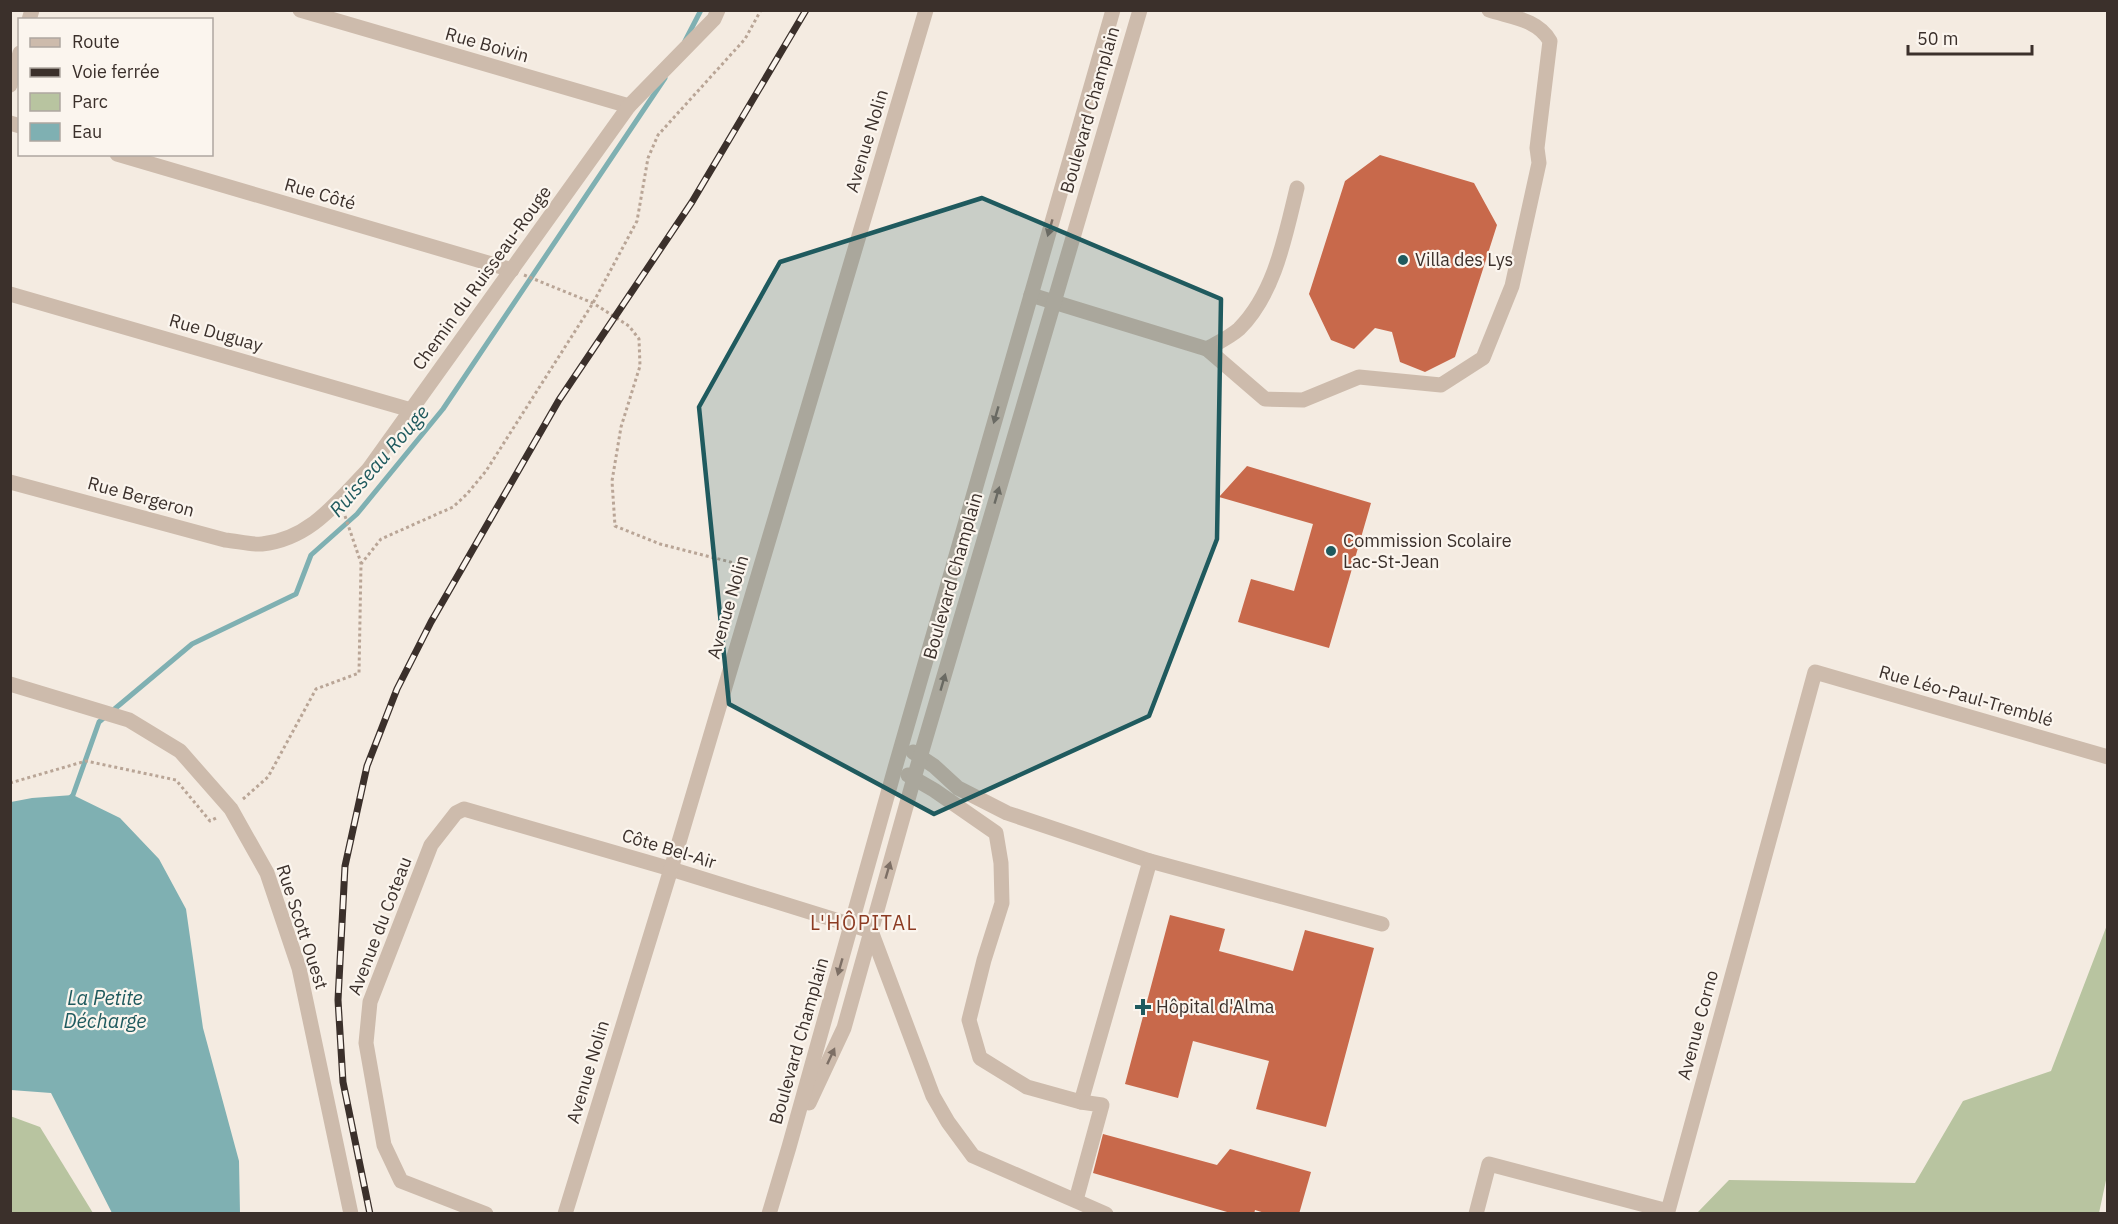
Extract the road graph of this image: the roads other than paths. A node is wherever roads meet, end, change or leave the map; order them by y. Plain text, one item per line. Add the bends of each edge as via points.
1 (300, 10) edge
2 (718, 10) edge
3 (926, 10) edge
4 (1113, 10) edge
5 (1140, 10) edge
6 (1488, 10) edge
7 (18, 59) edge
8 (10, 85) edge
9 (629, 106) junction
10 (124, 156) edge
11 (1297, 189) dead end
12 (512, 270) junction
13 (10, 294) edge
14 (1031, 296) junction
15 (1054, 302) junction
16 (1207, 349) junction
17 (411, 410) junction
18 (10, 482) edge
19 (261, 544) joint
20 (1815, 672) joint
21 (10, 684) edge
22 (901, 746) junction
23 (921, 756) junction
24 (2108, 757) edge
25 (895, 768) junction
26 (914, 778) junction
27 (456, 813) joint
28 (1150, 861) junction
29 (671, 869) junction
30 (852, 924) junction
31 (1382, 924) dead end
32 (871, 931) junction
33 (1081, 1102) junction
34 (789, 1147) junction
35 (1076, 1200) junction
36 (351, 1214) edge
37 (486, 1214) edge
38 (565, 1214) edge
39 (768, 1214) edge
40 (1106, 1214) edge
41 (1476, 1214) edge

1 - 9 street, Rue Boivin
2 - 9 street, Chemin du Ruisseau-Rouge via 714,19
3 - 29 street, Avenue Nolin
4 -> 14 street, Boulevard Champlain
5 - 15 street, Boulevard Champlain
6 - 16 street via 1534,24 1550,41 1537,148 1539,163 1512,286 1483,358 1441,385 1359,377 1303,400 1265,399
7 - 8 street
9 - 12 street, Chemin du Ruisseau-Rouge
10 - 12 street, Rue Côté
11 - 16 street via 1282,248 1261,300 1238,330
12 - 17 street, Chemin du Ruisseau-Rouge
13 - 17 street, Rue Duguay
14 - 15 street
14 -> 22 street, Boulevard Champlain
15 - 16 street
23 -> 15 street, Boulevard Champlain
17 - 19 street, Chemin du Ruisseau-Rouge via 368,470 324,516 299,534
18 - 19 street, Rue Bergeron via 225,540
20 - 24 street, Rue Léo-Paul-Tremblé
20 - 41 street, Avenue Corno via 1668,1211 1490,1164
21 - 36 street, Rue Scott Ouest via 129,720 180,751 231,809 267,873 299,968
22 - 23 street
22 - 25 street, Boulevard Champlain
23 - 26 street, Boulevard Champlain
23 - 28 street via 958,788 1007,813
25 - 26 street
25 - 30 street, Boulevard Champlain
32 -> 26 street, Boulevard Champlain
26 - 33 street via 996,833 1002,903 969,1020 980,1058 1027,1087
27 - 29 street, Côte Bel-Air via 464,809
27 - 37 street, Avenue du Coteau via 431,845 370,1002 366,1043 384,1145 401,1181
28 - 31 street
28 - 33 street
29 - 30 street, Côte Bel-Air
29 - 38 street, Avenue Nolin
30 - 32 street, Côte Bel-Air
30 -> 34 street, Boulevard Champlain
34 -> 32 street, Boulevard Champlain via 844,1028
32 - 35 street via 933,1096 973,1156
33 - 35 street via 1102,1105
34 - 39 street, Boulevard Champlain
35 - 40 street

